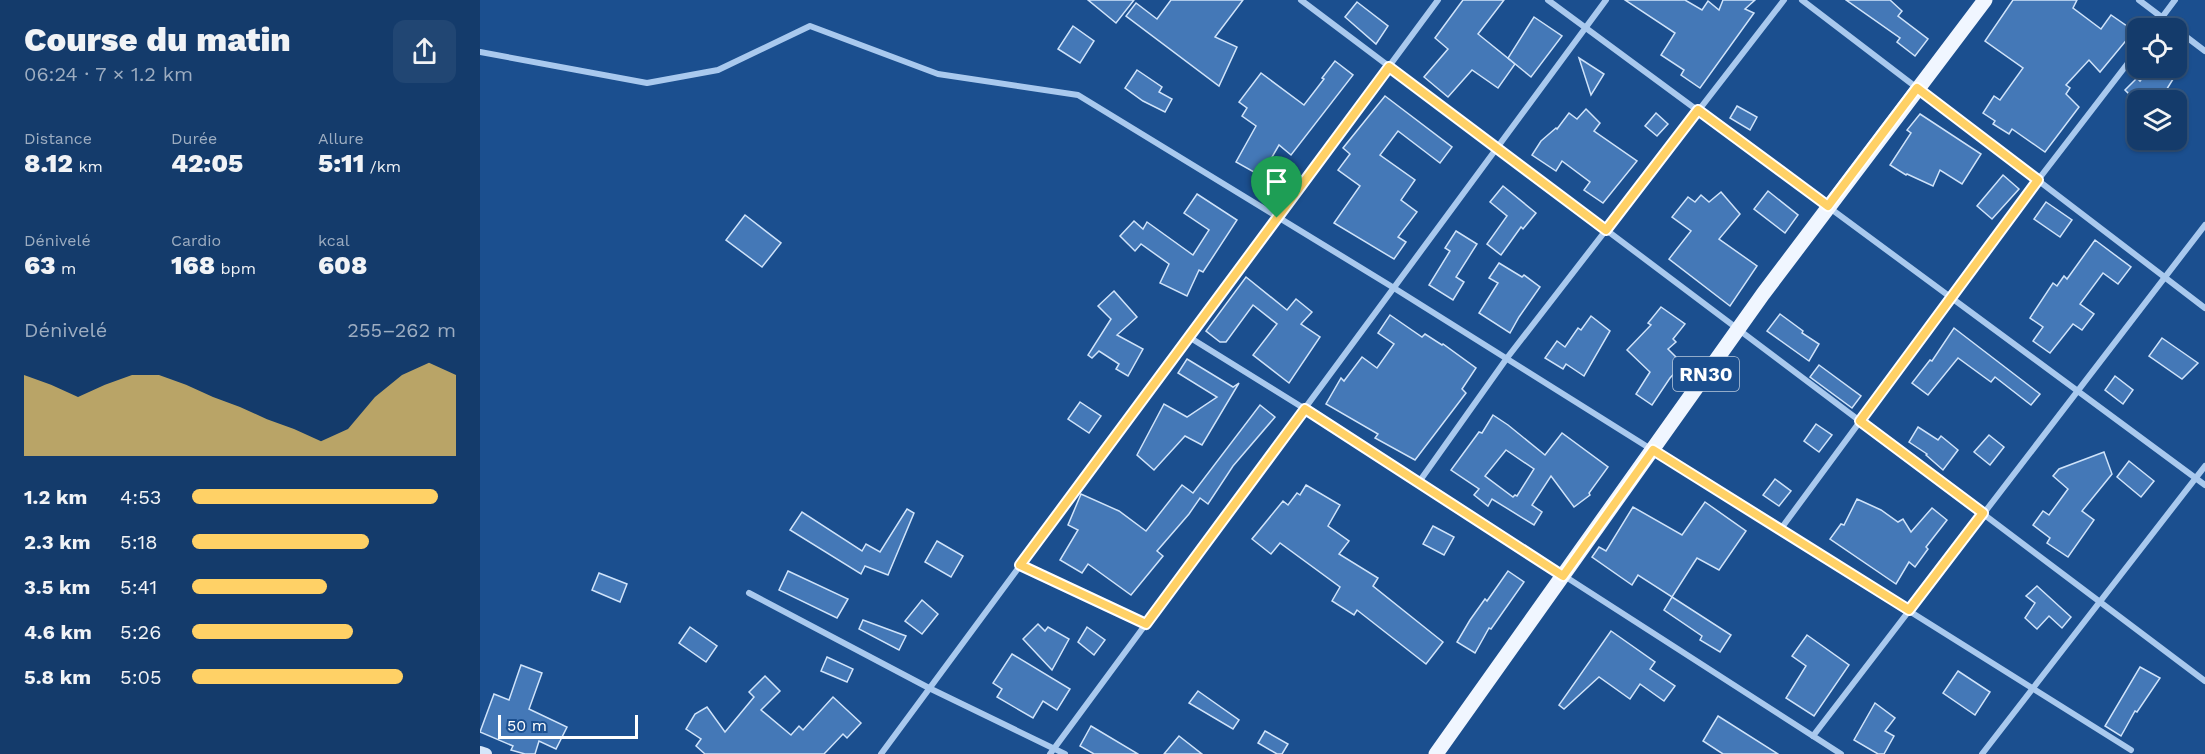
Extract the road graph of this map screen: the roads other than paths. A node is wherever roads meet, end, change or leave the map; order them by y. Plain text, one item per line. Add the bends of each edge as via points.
1 (1301, 0) edge
2 (1438, 0) edge
3 (1548, 0) edge
4 (1606, 0) edge
5 (1784, 0) edge
6 (1802, 0) edge
7 (1985, 0) edge
8 (2139, 0) edge
9 (2175, 0) edge
10 (2162, 18) joint
11 (1586, 27) junction
12 (2187, 37) edge
13 (2205, 51) edge
14 (480, 52) edge
15 (2127, 64) edge
16 (1389, 67) junction
17 (1917, 88) junction
18 (1698, 110) junction
19 (1497, 147) junction
20 (2038, 180) junction
21 (1828, 206) junction
22 (1277, 218) junction
23 (2205, 225) edge
24 (1606, 230) junction
25 (2164, 276) junction
26 (1394, 288) junction
27 (1952, 297) junction
28 (2205, 308) edge
29 (1738, 329) junction
30 (1189, 337) junction
31 (1507, 358) junction
32 (2077, 390) junction
33 (1305, 409) junction
34 (1860, 421) junction
35 (1653, 450) junction
36 (2205, 466) edge
37 (2196, 477) junction
38 (1419, 482) junction
39 (2205, 485) edge
40 (1983, 513) junction
41 (1780, 530) junction
42 (1020, 565) junction
43 (1563, 576) junction
44 (749, 593) dead end
45 (2100, 602) junction
46 (1909, 610) junction
47 (1146, 624) junction
48 (2205, 681) edge
49 (930, 688) junction
50 (2033, 689) junction
51 (1813, 736) junction
52 (2130, 750) dead end
53 (1052, 751) edge
54 (480, 752) edge
55 (486, 754) edge
56 (881, 754) edge
57 (1065, 754) edge
58 (1436, 754) edge
59 (1841, 754) edge
60 (1982, 754) edge

1 - 16 street
2 - 16 street
3 - 11 street
4 - 11 street
5 - 18 street
6 - 17 street
7 - 17 main road, RN30
8 - 10 street
9 - 10 street
11 - 18 street
11 - 19 street
12 - 13 street
14 - 22 street via 646,83 718,70 810,26 938,74 1078,95
15 - 20 street
16 - 19 street
16 - 22 street
17 - 20 street
17 - 21 main road, RN30
18 - 21 street
18 - 24 street
19 - 24 street
19 - 26 street
20 - 25 street
20 - 27 street
21 - 27 street
21 - 29 main road, RN30
22 - 26 street
22 - 30 street
23 - 25 street
24 - 29 street
24 - 31 street
25 - 28 street
25 - 32 street
26 - 31 street
26 - 33 street
27 - 32 street
27 - 34 street
29 - 34 street
29 - 35 main road, RN30
30 - 33 street
30 - 42 street
31 - 35 street
31 - 38 street
32 - 37 street
32 - 40 street
33 - 38 street
33 - 47 street
34 - 40 street
34 - 41 street
35 - 41 street
35 - 43 main road, RN30
36 - 37 street
37 - 39 street
37 - 45 street
38 - 43 street
40 - 45 street
40 - 46 street
41 - 46 street
42 - 47 street
42 - 49 street
43 - 51 street
43 - 58 main road, RN30
44 - 49 street
45 - 48 street
45 - 50 street
46 - 50 street
46 - 51 street
47 - 53 street
49 - 53 street
49 - 56 street
50 - 52 street
50 - 60 street
51 - 59 street
53 - 57 street
54 - 55 street

